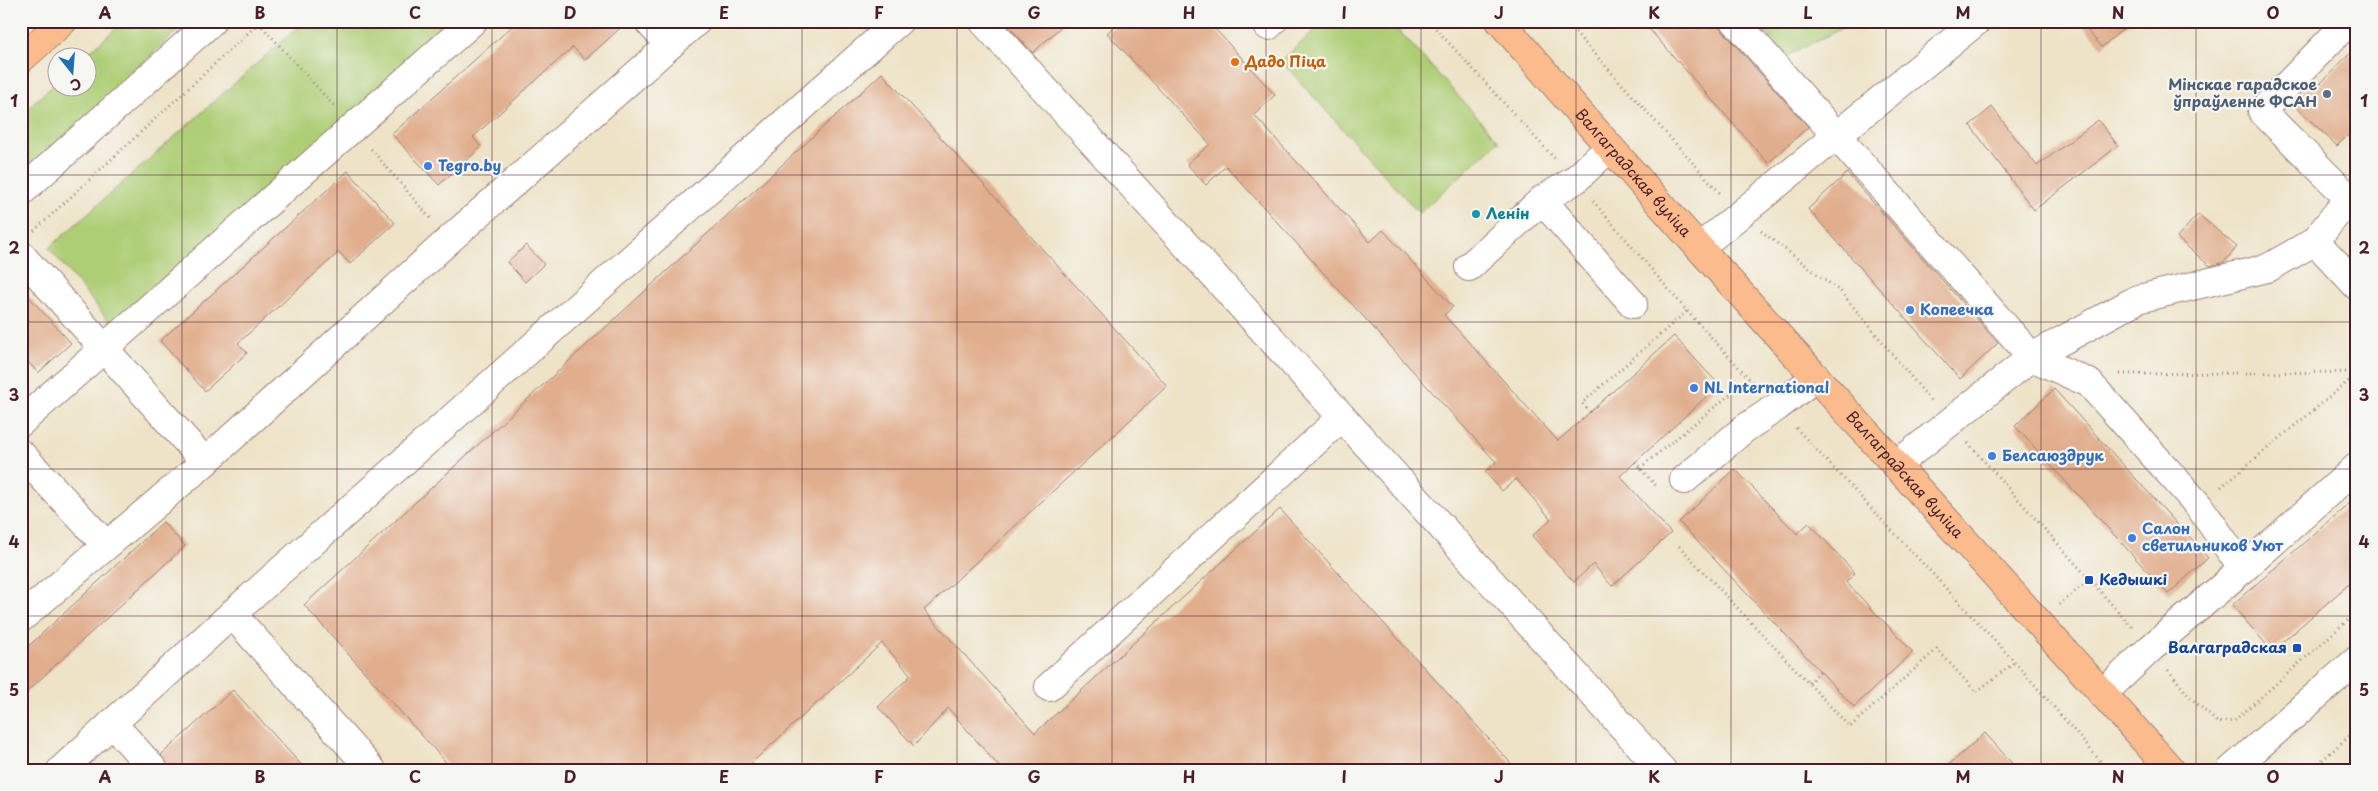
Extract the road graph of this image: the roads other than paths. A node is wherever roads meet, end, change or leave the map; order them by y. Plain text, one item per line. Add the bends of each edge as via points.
1 (63, 21) edge
2 (212, 21) edge
3 (473, 21) edge
4 (648, 21) edge
5 (697, 21) edge
6 (898, 21) edge
7 (983, 21) edge
8 (1500, 21) edge
9 (1735, 21) edge
10 (1977, 21) edge
11 (2349, 21) edge
12 (670, 45) junction
13 (21, 59) edge
14 (1837, 136) junction
15 (1609, 148) junction
16 (21, 192) edge
17 (1542, 200) junction
18 (2315, 241) junction
19 (25, 246) edge
20 (1700, 247) junction
21 (1469, 267) dead end
22 (2357, 286) edge
23 (1633, 304) dead end
24 (104, 349) junction
25 (2032, 357) junction
26 (1816, 377) junction
27 (1342, 417) junction
28 (21, 422) edge
29 (21, 454) edge
30 (204, 462) junction
31 (1896, 465) junction
32 (2357, 467) edge
33 (1684, 480) dead end
34 (106, 545) junction
35 (2244, 569) junction
36 (232, 614) junction
37 (21, 618) edge
38 (2357, 660) edge
39 (1049, 687) dead end
40 (2102, 694) junction
41 (112, 723) junction
42 (61, 770) edge
43 (154, 770) edge
44 (372, 770) edge
45 (1662, 770) edge
46 (2171, 770) edge
47 (2231, 770) edge

1 - 13 main road
2 - 16 street
3 - 24 street
4 - 12 street
5 - 12 street
6 - 36 street
7 - 27 street
8 - 15 main road, Валгаградская вуліца
9 - 14 street
10 - 14 street
11 - 18 street via 2262,111 2349,198
12 - 30 street
14 - 20 street
14 - 25 street
15 - 17 street via 1575,180
15 - 20 main road, Валгаградская вуліца
17 - 21 street
17 - 23 street
18 - 22 street
18 - 25 street via 2268,268 2138,299
19 - 24 street
20 - 26 main road, Валгаградская вуліца
24 - 28 street
24 - 30 street
25 - 31 street
25 - 35 street via 2089,384 2199,506
26 - 31 main road, Валгаградская вуліца
26 - 33 street via 1744,429
27 - 39 street
27 - 45 street
29 - 34 street
30 - 34 street
31 - 40 main road, Валгаградская вуліца
32 - 35 street
34 - 37 street
35 - 40 street
36 - 41 street
36 - 44 street
38 - 47 street
40 - 46 main road, Валгаградская вуліца
41 - 42 street
41 - 43 street

